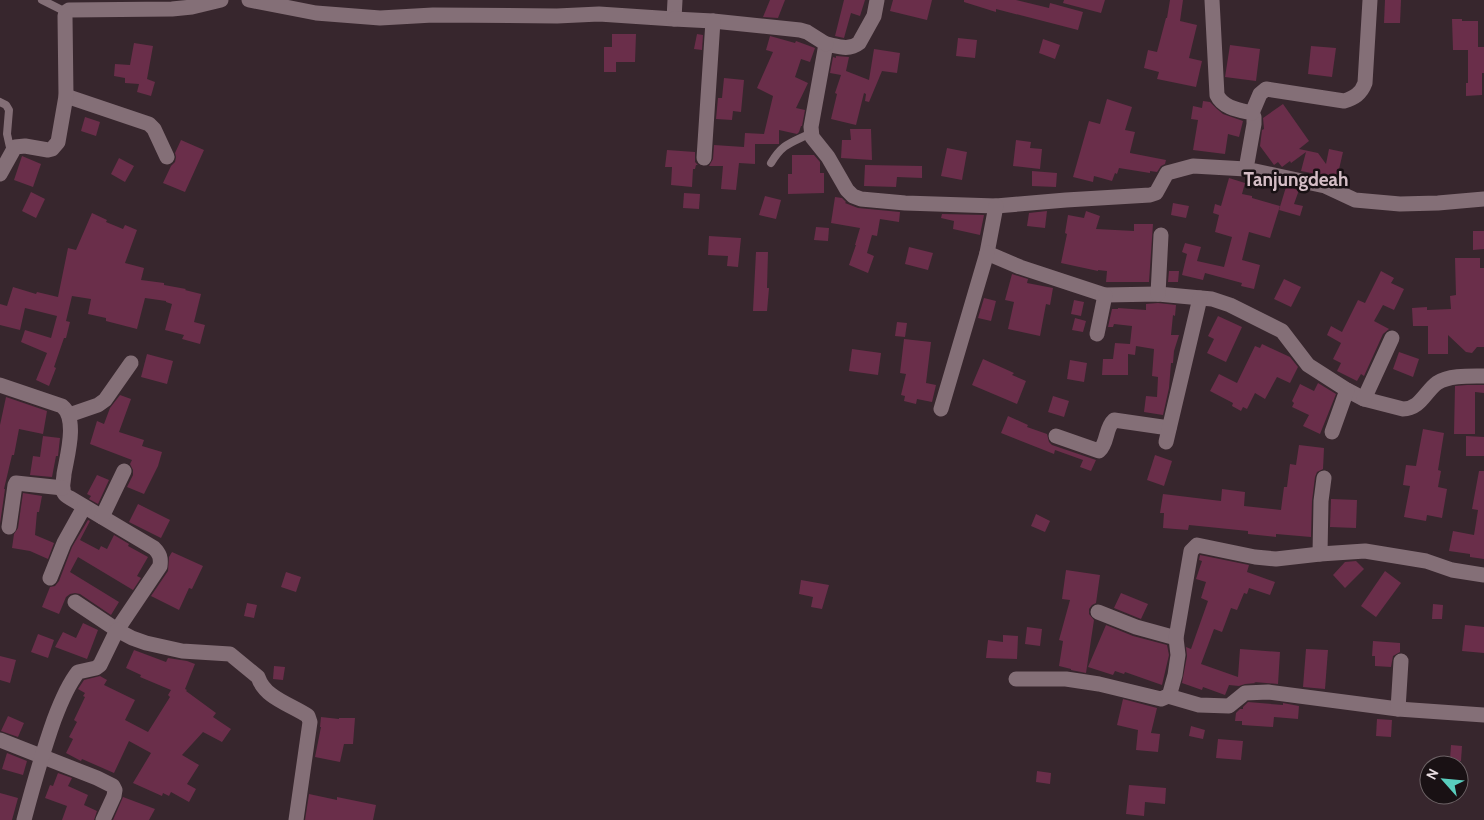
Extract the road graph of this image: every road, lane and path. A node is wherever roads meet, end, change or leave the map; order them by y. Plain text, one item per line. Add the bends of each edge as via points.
1 (42, 0) edge
2 (222, 0) edge
3 (675, 0) edge
4 (876, 0) edge
5 (1212, 0) edge
6 (1370, 0) edge
7 (259, 1) edge
8 (172, 5) edge
9 (66, 12) junction
10 (674, 19) junction
11 (713, 21) junction
12 (826, 44) junction
13 (66, 96) junction
14 (0, 102) edge
15 (1252, 113) junction
16 (811, 133) junction
17 (11, 152) junction
18 (167, 157) dead end
19 (704, 158) dead end
20 (771, 163) dead end
21 (1246, 169) junction
22 (0, 174) edge
23 (1484, 199) edge
24 (996, 206) junction
25 (1161, 235) dead end
26 (987, 253) junction
27 (1158, 294) junction
28 (1105, 295) junction
29 (1200, 298) junction
30 (1097, 334) dead end
31 (1392, 338) dead end
32 (131, 363) dead end
33 (1484, 376) edge
34 (0, 385) edge
35 (1347, 390) junction
36 (1364, 399) junction
37 (942, 409) dead end
38 (69, 415) junction
39 (1332, 432) dead end
40 (1056, 436) dead end
41 (124, 471) dead end
42 (1324, 478) dead end
43 (63, 488) junction
44 (84, 507) junction
45 (102, 517) junction
46 (9, 527) dead end
47 (1320, 554) junction
48 (1484, 575) edge
49 (50, 578) dead end
50 (75, 602) dead end
51 (1098, 612) dead end
52 (117, 630) junction
53 (1176, 638) junction
54 (1401, 661) dead end
55 (1016, 679) dead end
56 (1168, 696) junction
57 (1398, 709) junction
58 (1484, 715) edge
59 (0, 740) edge
60 (41, 757) junction
61 (24, 820) edge
62 (103, 820) edge
63 (296, 820) edge

1 - 9 lane
2 - 8 street via 192,7
3 - 10 street
4 - 12 street via 874,16 859,43 850,48
5 - 15 street via 1217,95 1226,105
6 - 15 street via 1363,90 1344,101 1266,89 1260,94
7 - 10 street via 316,13 380,18 598,14
8 - 9 street
9 - 13 street
10 - 11 street
11 - 12 street via 800,30
11 - 19 street
12 - 16 street
13 - 17 street via 58,142 54,148 18,146
13 - 18 street via 149,124
14 - 17 lane via 9,110 7,134
15 - 21 street via 1254,124
16 - 20 lane via 786,144
16 - 24 street via 852,196 896,203
17 - 22 street
21 - 23 street via 1324,186 1355,200 1400,204
21 - 24 street via 1193,166 1167,173 1156,193 1150,195
24 - 26 street
25 - 27 street
26 - 28 street
26 - 37 street
27 - 28 street
27 - 29 street
28 - 30 street
29 - 35 street via 1230,304 1282,332 1308,365
29 - 40 street via 1168,435 1114,420 1099,451
31 - 36 street
32 - 38 street via 105,400
33 - 36 street via 1439,382 1410,409
34 - 38 street via 62,406
35 - 36 street
35 - 39 street
38 - 43 street via 71,432
41 - 45 street
42 - 47 street
43 - 44 street via 64,493
43 - 46 street via 16,483
44 - 45 street
44 - 49 street
45 - 52 street via 154,548 161,560
47 - 48 street via 1365,551
47 - 53 street via 1276,559 1194,546
50 - 52 street
51 - 53 street
52 - 60 street via 100,665 78,672 70,684
52 - 63 street via 146,643 230,654 258,677 266,691 308,716 310,722
53 - 56 street via 1178,655
54 - 57 street
55 - 56 street via 1066,679 1161,699
56 - 57 street via 1198,705 1229,706 1245,694 1268,692
57 - 58 street
59 - 60 street
60 - 61 street
60 - 62 street via 113,786 114,796

